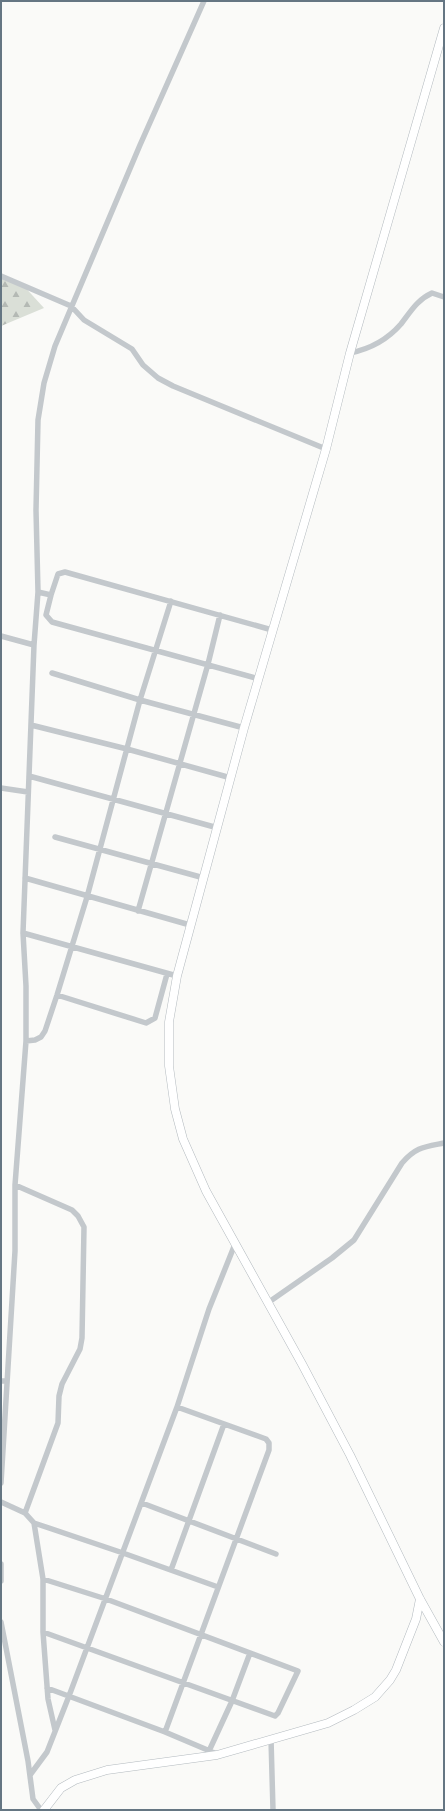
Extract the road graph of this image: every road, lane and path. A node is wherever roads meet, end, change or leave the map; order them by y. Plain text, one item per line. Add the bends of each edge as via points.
1 (204, 1) edge
2 (444, 28) edge
3 (1, 276) edge
4 (444, 297) edge
5 (72, 306) junction
6 (350, 353) junction
7 (326, 449) junction
8 (38, 592) junction
9 (51, 595) junction
10 (171, 601) junction
11 (220, 615) junction
12 (272, 630) junction
13 (1, 636) edge
14 (34, 645) junction
15 (156, 650) junction
16 (208, 664) junction
17 (52, 673) dead end
18 (258, 679) junction
19 (140, 700) junction
20 (193, 713) junction
21 (31, 725) junction
22 (244, 728) junction
23 (127, 749) junction
24 (178, 764) junction
25 (29, 776) junction
26 (231, 778) junction
27 (1, 788) edge
28 (28, 792) junction
29 (114, 799) junction
30 (165, 813) junction
31 (218, 828) junction
32 (55, 837) dead end
33 (99, 849) junction
34 (151, 863) junction
35 (25, 878) junction
36 (204, 878) junction
37 (87, 897) junction
38 (138, 911) junction
39 (190, 926) junction
40 (23, 933) junction
41 (72, 947) junction
42 (167, 974) junction
43 (177, 976) junction
44 (57, 995) junction
45 (26, 1040) junction
46 (444, 1143) edge
47 (15, 1185) junction
48 (235, 1244) junction
49 (269, 1302) junction
50 (4, 1381) edge
51 (177, 1407) junction
52 (224, 1424) junction
53 (1, 1483) edge
54 (1, 1502) edge
55 (142, 1503) junction
56 (24, 1512) junction
57 (190, 1520) junction
58 (34, 1523) junction
59 (236, 1538) junction
60 (123, 1553) junction
61 (276, 1554) dead end
62 (1, 1564) edge
63 (171, 1570) junction
64 (43, 1579) junction
65 (1, 1581) edge
66 (218, 1587) junction
67 (106, 1599) junction
68 (420, 1599) junction
69 (1, 1622) edge
70 (43, 1632) junction
71 (201, 1636) junction
72 (444, 1642) edge
73 (87, 1648) junction
74 (250, 1653) junction
75 (183, 1682) junction
76 (48, 1688) junction
77 (69, 1696) junction
78 (232, 1701) junction
79 (55, 1730) junction
80 (165, 1732) junction
81 (271, 1739) junction
82 (213, 1753) junction
83 (30, 1775) junction
84 (43, 1810) edge
85 (273, 1810) edge

1 - 5 street
2 - 6 main road
3 - 5 street
4 - 6 street via 432,293 425,296 417,302 389,337
5 - 7 street via 84,320 132,349 143,365 158,378
5 - 8 street via 55,346 44,383 38,420
6 - 7 main road
7 - 12 main road
8 - 9 street
8 - 14 street
9 - 10 street via 58,574 65,572
9 - 15 street via 46,615 52,622
10 - 11 street
10 - 15 street
11 - 12 street
11 - 16 street
12 - 18 main road
13 - 14 street
14 - 21 street
15 - 16 street
15 - 19 street
16 - 18 street
16 - 20 street
17 - 19 street
18 - 22 main road
19 - 20 street
19 - 23 street
20 - 22 street
20 - 24 street
21 - 23 street
21 - 25 street
22 - 26 main road
23 - 24 street
23 - 29 street
24 - 26 street
24 - 30 street
25 - 28 street
25 - 29 street
26 - 31 main road
27 - 28 street
28 - 35 street
29 - 30 street
29 - 33 street
30 - 31 street
30 - 34 street
31 - 36 main road
32 - 33 street
33 - 34 street
33 - 37 street
34 - 36 street
34 - 38 street
35 - 37 street
35 - 40 street
36 - 39 main road
37 - 38 street
37 - 41 street
38 - 39 street
39 - 43 main road
40 - 41 street
40 - 45 street
41 - 42 street
41 - 44 street
42 - 43 street
42 - 44 street via 154,1018 146,1023
43 - 48 main road via 169,1029 169,1066 175,1109 183,1139 206,1191
44 - 45 street via 41,1037
45 - 47 street
46 - 49 street via 416,1149 410,1153 354,1240
47 - 50 street via 15,1251
47 - 56 street via 72,1210 84,1227 80,1349 62,1384 58,1423
48 - 49 main road
48 - 51 street via 209,1309
49 - 68 main road via 350,1455
50 - 53 street
51 - 52 street
51 - 55 street
52 - 57 street
52 - 59 street via 266,1439 270,1443
54 - 56 street
55 - 57 street
55 - 60 street
56 - 58 street
57 - 59 street
57 - 63 street
58 - 60 street
58 - 64 street
59 - 61 street
59 - 66 street
60 - 63 street
60 - 67 street
62 - 65 street
63 - 66 street
64 - 67 street
64 - 70 street
66 - 71 street
67 - 71 street
67 - 73 street
68 - 72 main road
68 - 81 main road via 416,1619 396,1670 375,1697 328,1723
69 - 83 street
70 - 73 street
70 - 76 street
71 - 74 street
71 - 75 street
73 - 75 street
73 - 77 street
74 - 78 street
74 - 78 street via 298,1671 275,1716
75 - 78 street
75 - 80 street
76 - 77 street
76 - 79 street
77 - 79 street
77 - 80 street
78 - 82 street
79 - 83 street via 47,1752
80 - 82 street
81 - 82 main road
81 - 85 street
82 - 84 main road via 100,1772 75,1780 61,1788
83 - 84 street via 33,1799

